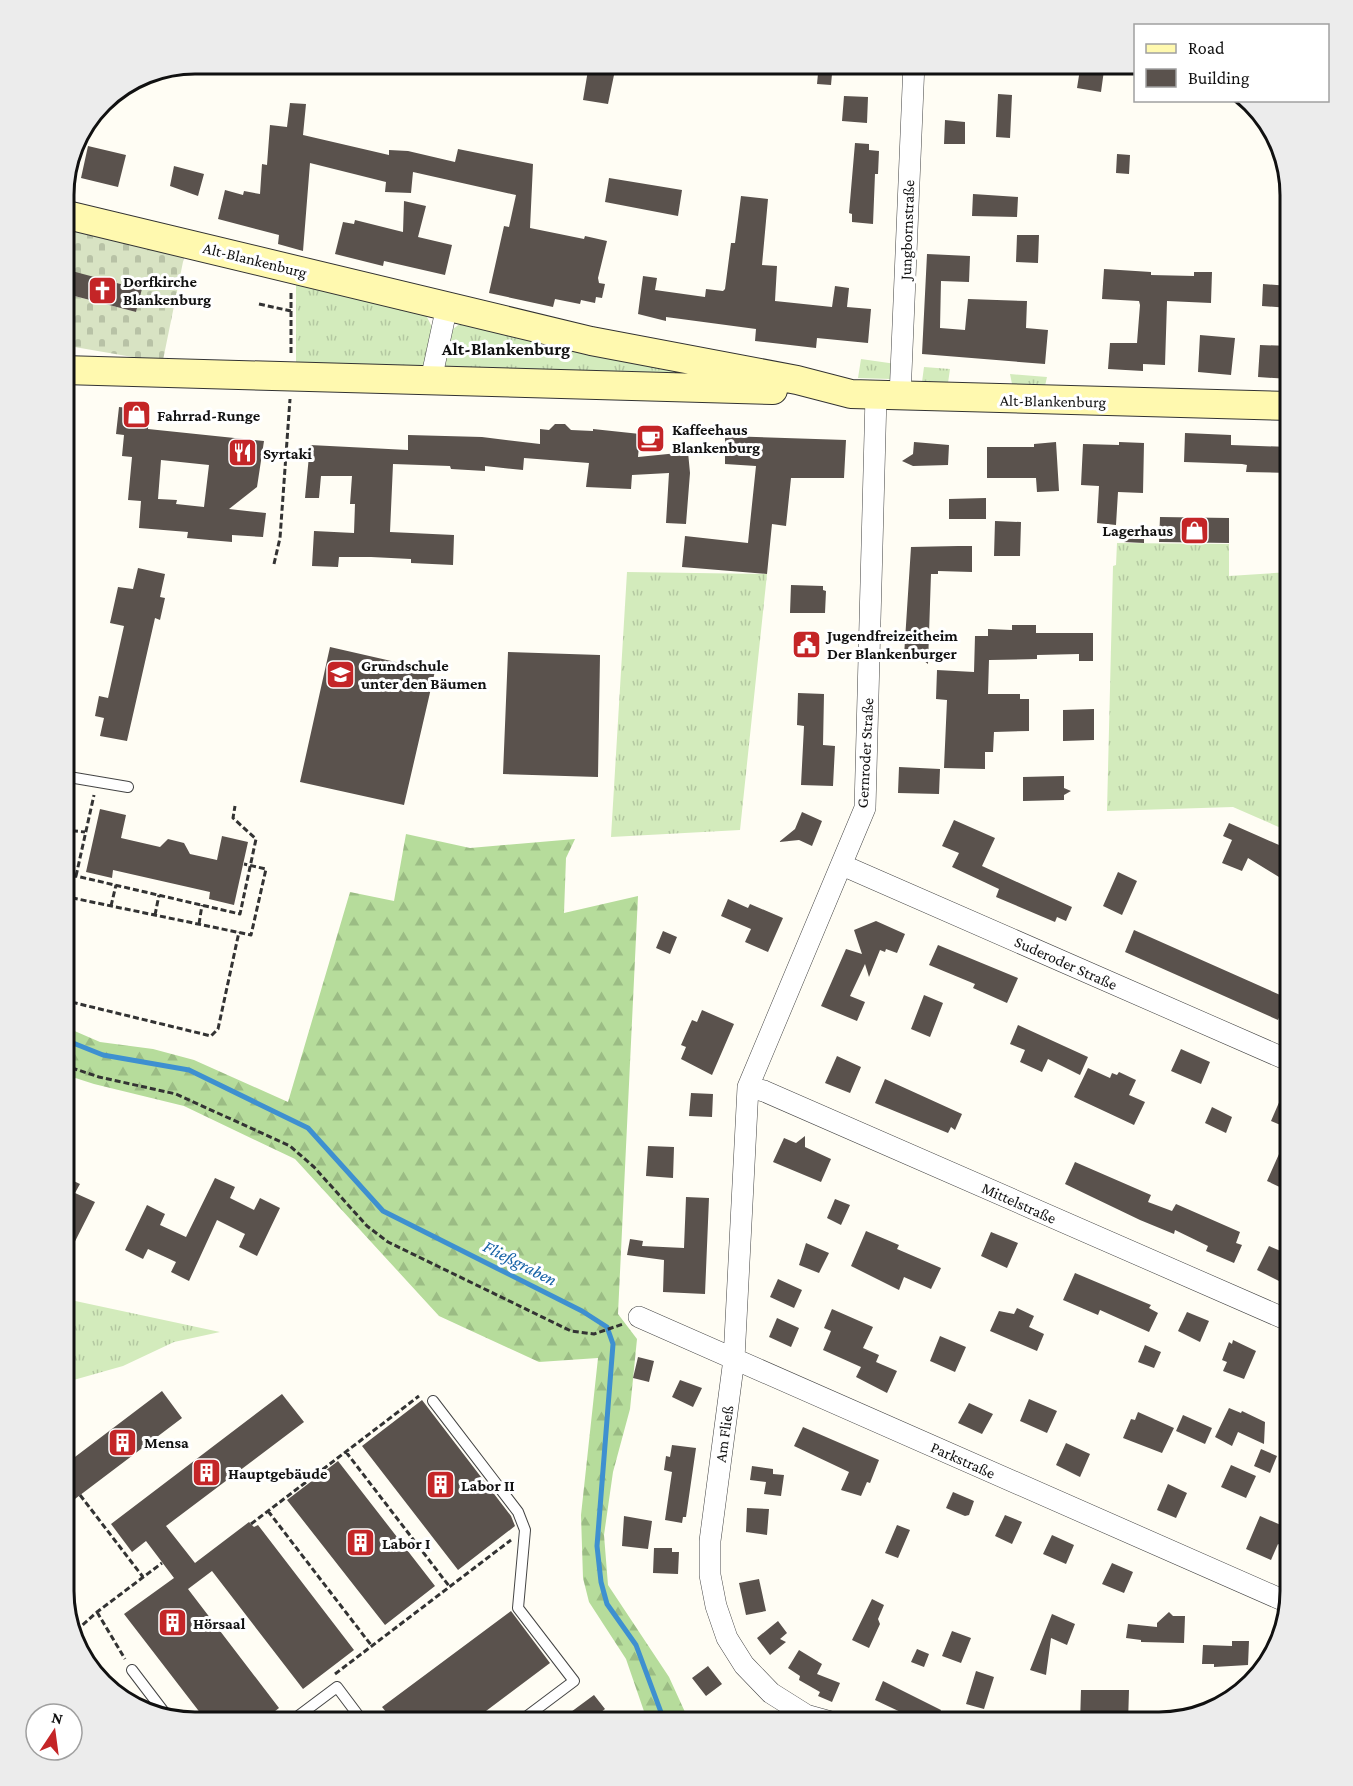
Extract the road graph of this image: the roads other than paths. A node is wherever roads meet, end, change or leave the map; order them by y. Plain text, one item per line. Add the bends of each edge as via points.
1 (914, 74) edge
2 (74, 207) edge
3 (447, 306) junction
4 (74, 370) edge
5 (431, 380) junction
6 (817, 387) junction
7 (888, 396) junction
8 (1280, 406) edge
9 (74, 778) edge
10 (128, 787) dead end
11 (842, 865) junction
12 (1280, 1057) edge
13 (748, 1087) junction
14 (639, 1317) dead end
15 (1280, 1317) edge
16 (734, 1359) junction
17 (433, 1401) road end
18 (1279, 1599) edge
19 (132, 1670) road end
20 (160, 1707) edge
21 (304, 1712) edge
22 (356, 1712) edge
23 (532, 1712) edge
24 (801, 1712) edge

1 - 7 street, Jungbornstraße
2 - 3 main road, Alt-Blankenburg
3 - 5 street
3 - 6 main road, Alt-Blankenburg via 591,341
4 - 5 main road, Alt-Blankenburg
5 - 6 main road, Alt-Blankenburg via 788,390
6 - 7 main road, Alt-Blankenburg
7 - 8 main road, Alt-Blankenburg
7 - 11 street, Gernroder Straße via 865,808
9 - 10 lane
11 - 12 street, Suderoder Straße
11 - 13 street, Gernroder Straße
13 - 15 street, Mittelstraße
13 - 16 street, Am Fließ
14 - 16 street, Parkstraße
16 - 18 street, Parkstraße
16 - 24 street, Am Fließ via 710,1541 710,1575 727,1638 744,1665 771,1693
17 - 23 lane via 518,1512 525,1530 518,1608 573,1681
19 - 20 lane
21 - 22 lane via 337,1687

